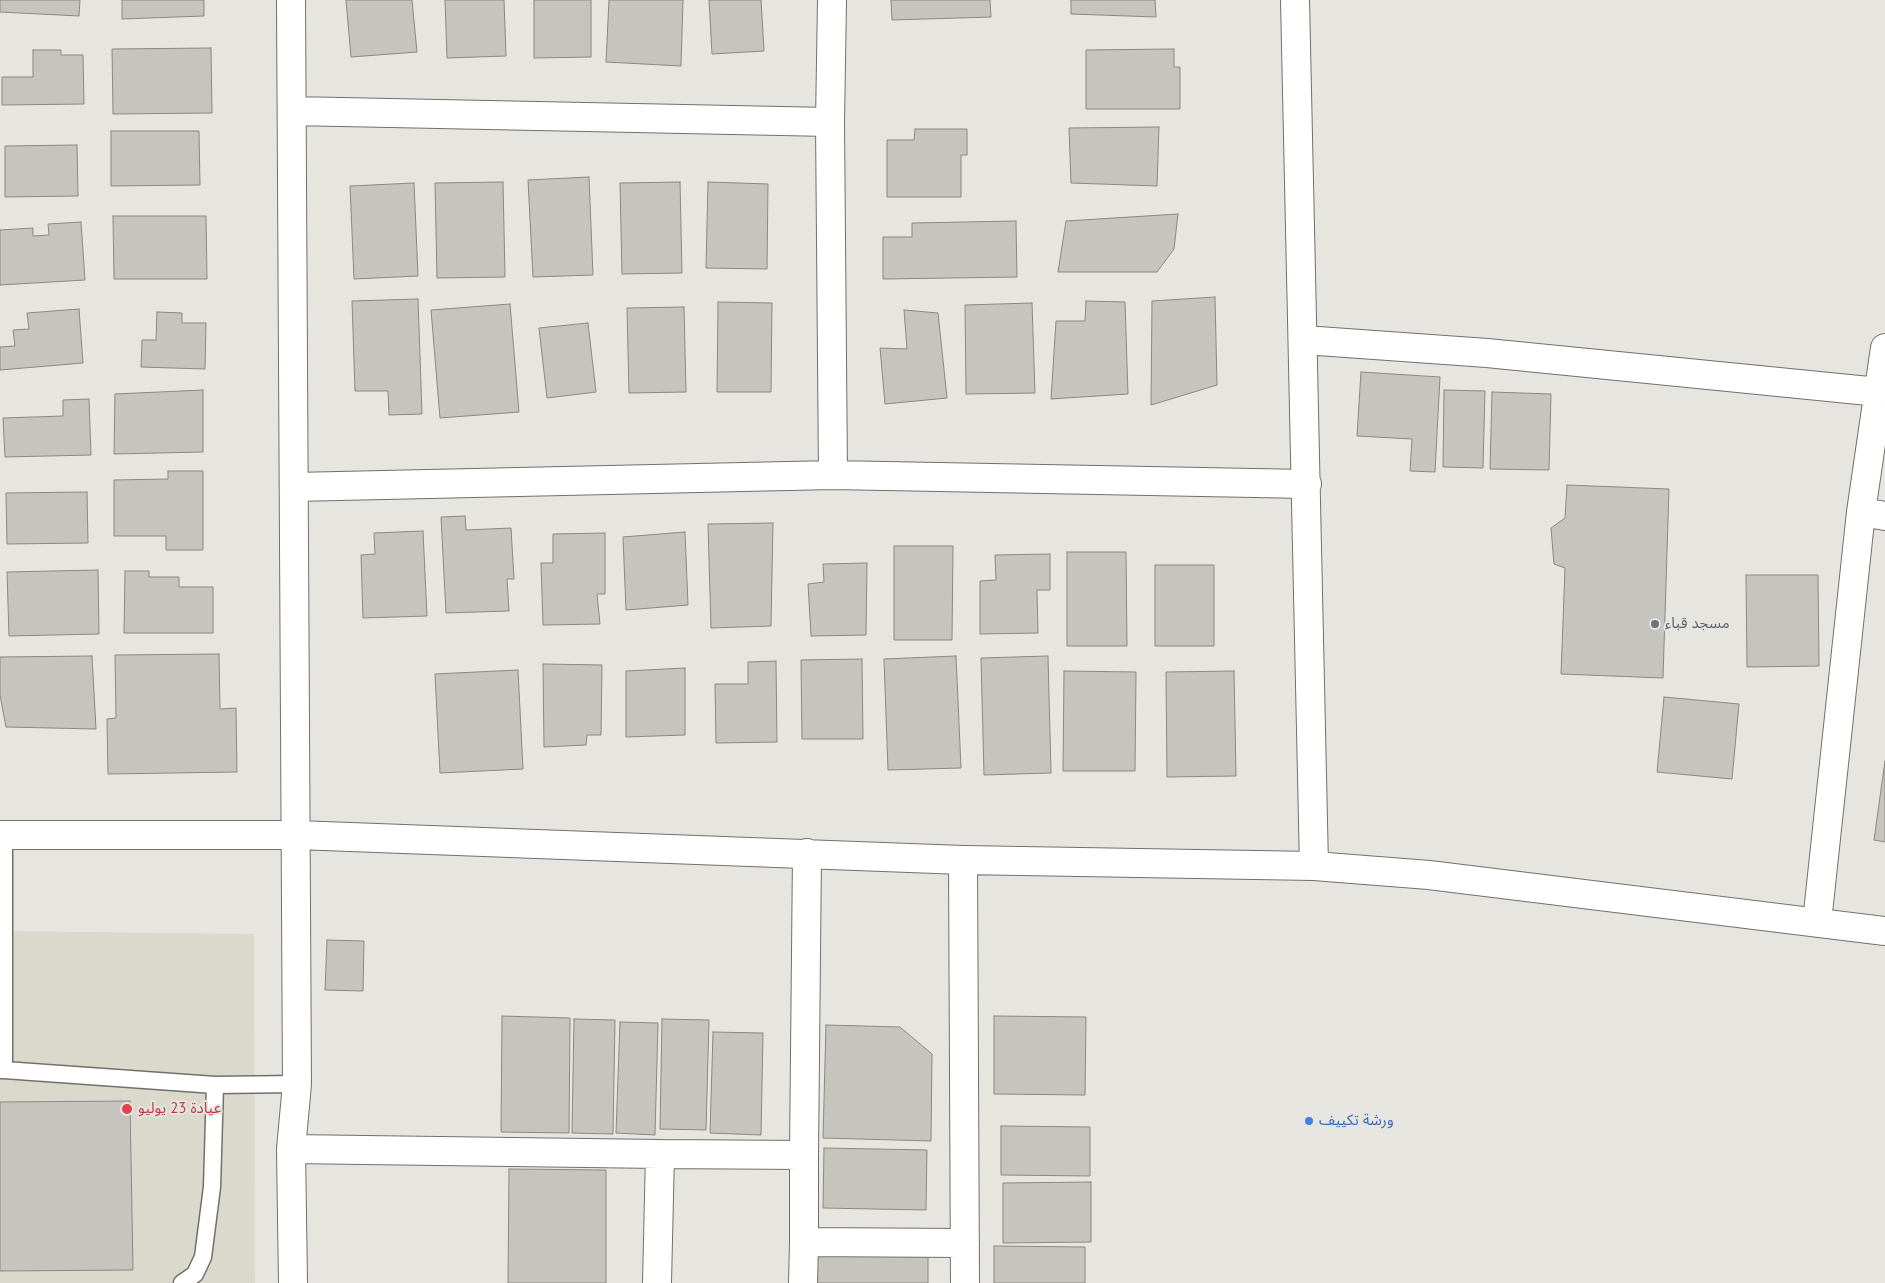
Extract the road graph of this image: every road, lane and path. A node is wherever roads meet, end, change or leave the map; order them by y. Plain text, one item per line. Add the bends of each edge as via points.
1 (291, 0) edge
2 (832, 0) edge
3 (1295, 0) edge
4 (292, 111) junction
5 (830, 122) junction
6 (1304, 340) junction
7 (1885, 348) edge
8 (1878, 392) junction
9 (833, 475) junction
10 (1307, 484) junction
11 (294, 487) junction
12 (1873, 514) edge
13 (2, 835) edge
14 (297, 835) junction
15 (807, 853) junction
16 (963, 860) junction
17 (1314, 866) junction
18 (1816, 922) junction
19 (1885, 931) edge
20 (2, 1070) edge
21 (297, 1084) junction
22 (215, 1085) junction
23 (291, 1149) junction
24 (660, 1154) junction
25 (804, 1154) junction
26 (804, 1242) junction
27 (964, 1243) junction
28 (182, 1283) edge
29 (293, 1283) edge
30 (657, 1283) edge
31 (802, 1283) edge
32 (965, 1283) edge

1 - 4 street
2 - 5 street
3 - 6 street
4 - 5 street
4 - 11 street
5 - 9 street
6 - 8 street via 1487,353
6 - 10 street
7 - 8 street
8 - 12 street
9 - 10 street
9 - 11 street
10 - 17 street
11 - 14 street
12 - 18 street
13 - 14 street
13 - 20 lane
14 - 15 street
14 - 21 street
15 - 16 street
15 - 25 street
16 - 17 street
16 - 27 street
17 - 18 street via 1430,876
18 - 19 street
20 - 22 lane
21 - 22 lane
21 - 23 street
22 - 28 lane via 212,1188 203,1257 195,1274
23 - 24 street
23 - 29 street
24 - 25 street
24 - 30 street
25 - 26 street
26 - 27 street
26 - 31 street
27 - 32 street

